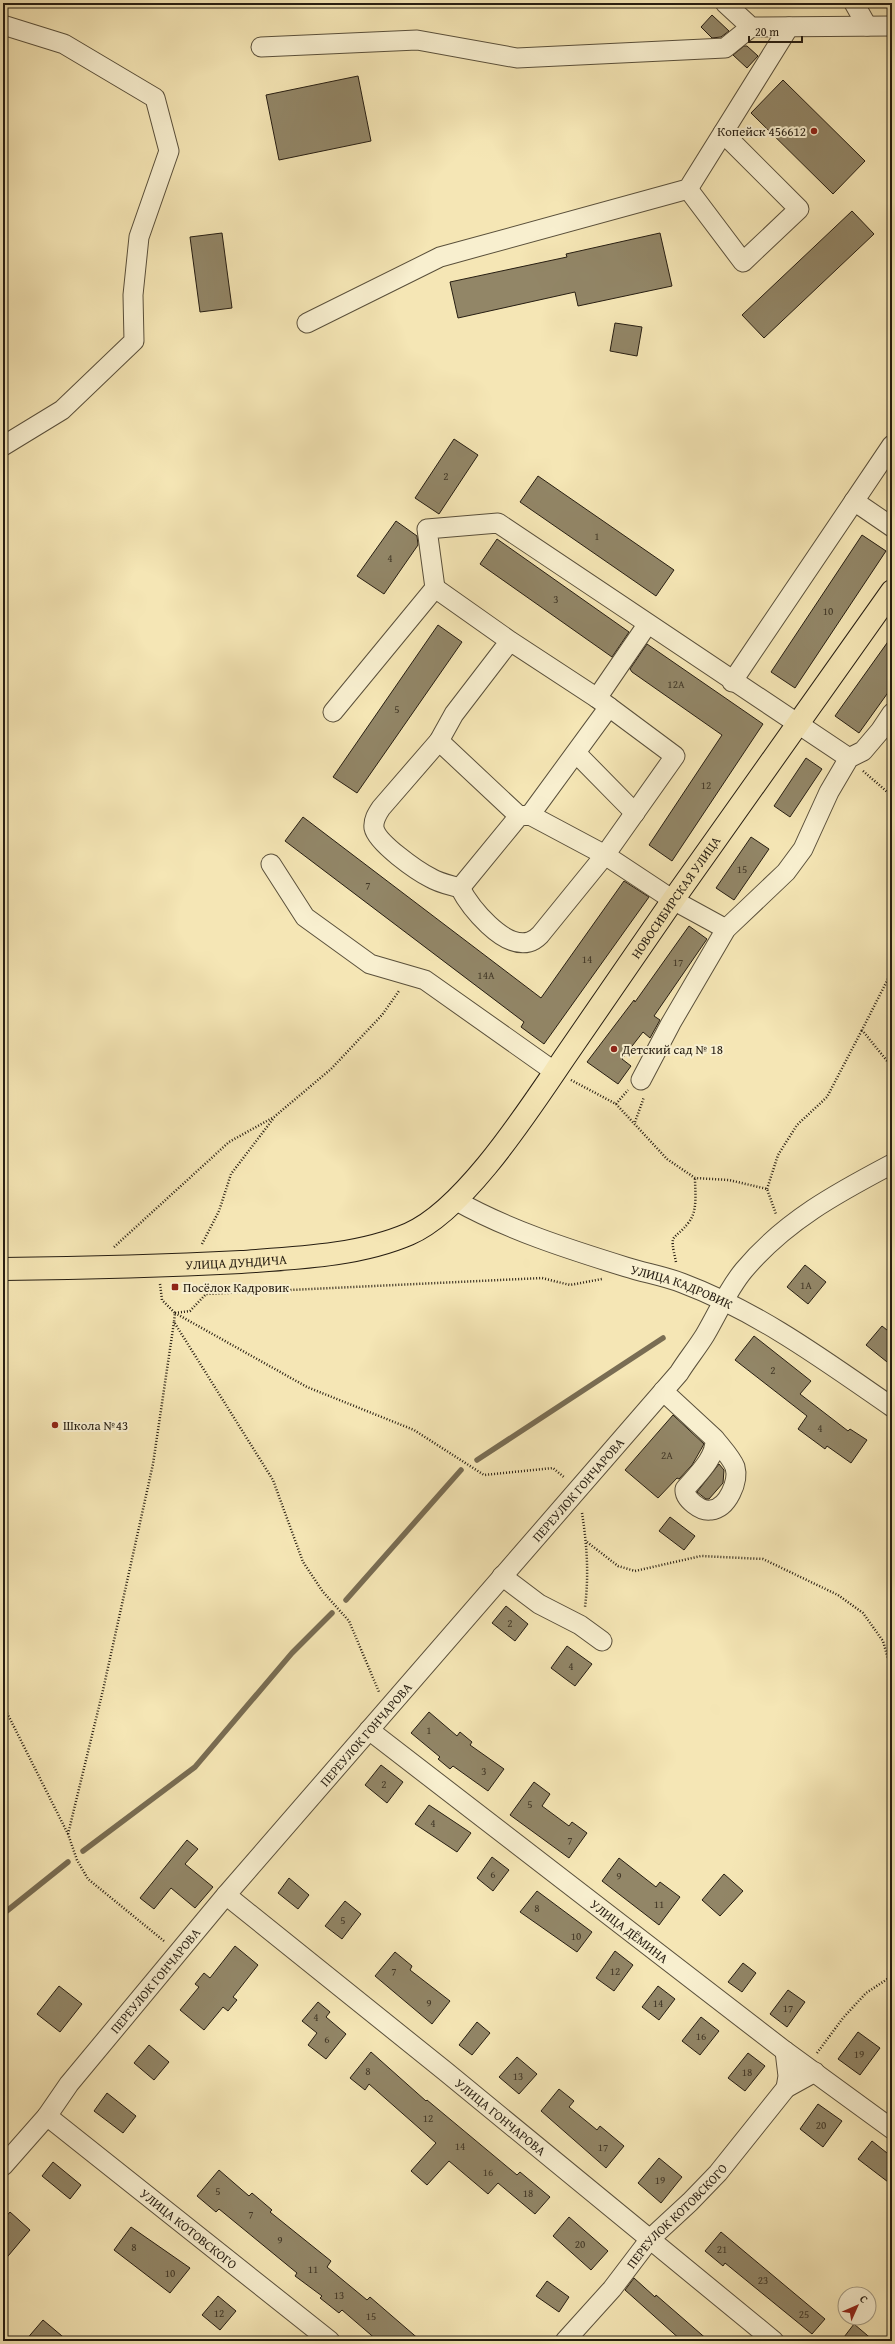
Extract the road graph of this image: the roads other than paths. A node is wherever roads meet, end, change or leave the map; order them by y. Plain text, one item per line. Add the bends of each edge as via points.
1 (725, 3) edge
2 (854, 3) edge
3 (3, 25) edge
4 (867, 26) junction
5 (892, 26) edge
6 (750, 27) junction
7 (789, 27) junction
8 (261, 47) dead end
9 (723, 133) junction
10 (688, 189) junction
11 (307, 323) dead end
12 (892, 445) edge
13 (3, 446) edge
14 (854, 501) junction
15 (892, 527) edge
16 (435, 588) junction
17 (892, 591) edge
18 (647, 625) junction
19 (510, 641) junction
20 (732, 682) junction
21 (603, 702) junction
22 (334, 712) dead end
23 (892, 713) edge
24 (796, 725) junction
25 (439, 741) junction
26 (576, 753) junction
27 (849, 758) junction
28 (635, 813) junction
29 (525, 816) junction
30 (605, 855) junction
31 (271, 864) dead end
32 (460, 888) junction
33 (673, 900) junction
34 (726, 929) junction
35 (555, 1072) junction
36 (641, 1080) dead end
37 (892, 1164) edge
38 (455, 1200) junction
39 (3, 1269) edge
40 (724, 1300) junction
41 (663, 1391) junction
42 (892, 1407) edge
43 (715, 1439) dead end
44 (502, 1576) junction
45 (602, 1641) dead end
46 (369, 1730) junction
47 (226, 1896) junction
48 (785, 2051) junction
49 (811, 2069) junction
50 (786, 2088) junction
51 (47, 2116) junction
52 (892, 2129) edge
53 (3, 2166) edge
54 (650, 2239) junction
55 (330, 2341) edge
56 (564, 2341) edge
57 (774, 2341) edge

1 - 6 street
2 - 4 street
3 - 13 street via 64,44 155,98 169,151 139,238 133,295 134,341 62,410
4 - 5 street
4 - 7 street
6 - 7 street
6 - 8 street via 725,48 517,58 417,40
7 - 9 street
9 - 10 street
9 - 10 street via 799,209 743,262
10 - 11 street via 440,257
12 - 14 street
14 - 15 street
14 - 20 street
16 - 18 street via 427,530 498,523
16 - 19 street
16 - 22 street
17 - 24 main road, НОВОСИБИРСКАЯ УЛИЦА
18 - 20 street
18 - 21 street
19 - 21 street
19 - 25 street via 454,714
20 - 24 street
21 - 26 street
21 - 28 street via 675,756
23 - 27 street via 863,751
24 - 27 street
24 - 33 main road, НОВОСИБИРСКАЯ УЛИЦА
25 - 29 street
25 - 32 street via 381,808 374,821 374,829 382,841 409,864 431,878
26 - 28 street
26 - 29 street
27 - 34 street via 829,792 803,849 786,872
28 - 30 street
29 - 30 street
29 - 32 street
30 - 32 street via 540,935 530,942 521,943 493,928 468,904
30 - 33 street
31 - 35 street via 305,917 370,964 424,980
33 - 34 street
33 - 35 main road, НОВОСИБИРСКАЯ УЛИЦА
34 - 36 street
35 - 38 main road, НОВОСИБИРСКАЯ УЛИЦА via 519,1124
37 - 40 street, ПЕРЕУЛОК ГОНЧАРОВА via 836,1193 783,1229 743,1271
38 - 39 main road, УЛИЦА ДУНДИЧА via 413,1232 372,1246 333,1253 160,1266
38 - 40 street, УЛИЦА КАДРОВИК via 498,1223 626,1267 680,1282
40 - 41 street, ПЕРЕУЛОК ГОНЧАРОВА via 704,1336 679,1373
40 - 42 street, УЛИЦА КАДРОВИК via 755,1315 799,1342
41 - 43 street
41 - 44 street, ПЕРЕУЛОК ГОНЧАРОВА
44 - 45 street via 540,1604 580,1625
44 - 46 street, ПЕРЕУЛОК ГОНЧАРОВА
46 - 47 street, ПЕРЕУЛОК ГОНЧАРОВА
46 - 48 street, УЛИЦА ДЁМИНА
47 - 51 street, ПЕРЕУЛОК ГОНЧАРОВА via 69,2084
47 - 54 street, УЛИЦА ГОНЧАРОВА
48 - 49 street, УЛИЦА ДЁМИНА
48 - 50 street via 788,2076
49 - 50 street
49 - 52 street, УЛИЦА ДЁМИНА
50 - 54 street, ПЕРЕУЛОК КОТОВСКОГО via 718,2173
51 - 53 street, ПЕРЕУЛОК ГОНЧАРОВА
51 - 55 street, УЛИЦА КОТОВСКОГО
54 - 56 street, ПЕРЕУЛОК КОТОВСКОГО via 612,2289
54 - 57 street, УЛИЦА ГОНЧАРОВА

